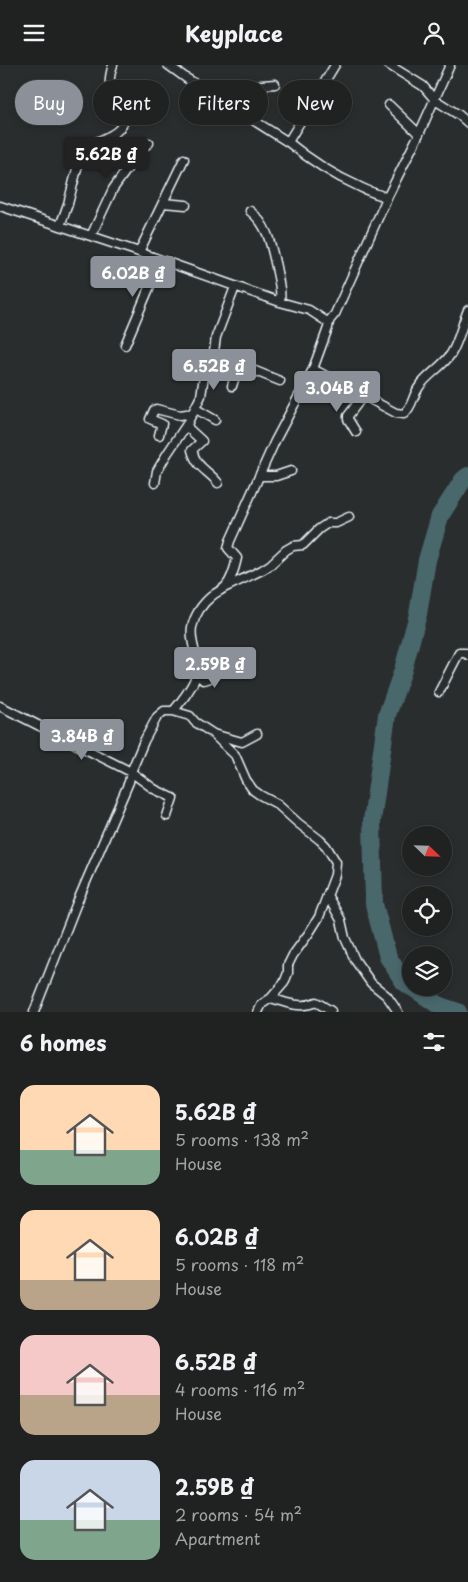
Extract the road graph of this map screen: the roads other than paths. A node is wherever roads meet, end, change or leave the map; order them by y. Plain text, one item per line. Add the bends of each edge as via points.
1 (114, 65) edge
2 (168, 65) edge
3 (335, 65) edge
4 (389, 65) edge
5 (450, 65) edge
6 (188, 80) edge
7 (275, 84) dead end
8 (268, 85) edge
9 (435, 100) junction
10 (390, 105) dead end
11 (468, 123) edge
12 (260, 125) edge
13 (419, 134) junction
14 (288, 142) junction
15 (149, 143) dead end
16 (184, 159) dead end
17 (387, 198) junction
18 (162, 203) junction
19 (0, 205) edge
20 (186, 205) dead end
21 (250, 211) dead end
22 (60, 225) junction
23 (91, 236) junction
24 (139, 252) junction
25 (161, 260) junction
26 (235, 287) junction
27 (280, 302) junction
28 (468, 310) edge
29 (329, 323) junction
30 (125, 345) dead end
31 (213, 354) junction
32 (239, 364) junction
33 (313, 369) junction
34 (280, 381) dead end
35 (232, 386) dead end
36 (363, 397) junction
37 (195, 411) junction
38 (215, 420) dead end
39 (187, 424) junction
40 (356, 432) dead end
41 (159, 435) dead end
42 (291, 471) dead end
43 (259, 476) junction
44 (154, 483) dead end
45 (218, 483) dead end
46 (349, 517) dead end
47 (224, 588) junction
48 (468, 655) edge
49 (227, 660) dead end
50 (197, 674) junction
51 (439, 692) dead end
52 (0, 706) edge
53 (173, 711) junction
54 (212, 733) junction
55 (257, 734) dead end
56 (131, 772) junction
57 (167, 816) dead end
58 (327, 895) junction
59 (271, 998) junction
60 (331, 1011) edge
61 (34, 1012) edge
62 (258, 1012) edge
63 (398, 1012) edge

1 - 22 street via 110,83 124,112 122,125 112,136 94,142 80,157
2 - 6 street
3 - 14 street
4 - 9 street via 423,86
5 - 9 street
7 - 8 street
9 - 11 street
9 - 13 street
10 - 13 street
12 - 14 street
13 - 17 street
14 - 17 street via 340,178
15 - 23 street via 112,189
16 - 18 street
17 - 29 street
18 - 20 street
18 - 24 street
19 - 22 street
21 - 27 street via 270,238
22 - 23 street
23 - 24 street
24 - 25 street
25 - 26 street
25 - 30 street
26 - 27 street
26 - 31 street
27 - 29 street via 309,310
28 - 36 street via 451,353 419,387 404,414
29 - 33 street
31 - 32 street
31 - 37 street
32 - 34 street
32 - 35 street
33 - 36 street
33 - 43 street
36 - 40 street via 348,416
37 - 38 street
37 - 39 street
37 - 41 street via 180,415 154,410 150,419 162,424
39 - 44 street via 157,471
39 - 45 street via 202,441 192,450 197,462
42 - 43 street via 276,476
43 - 47 street via 230,541 228,549 236,558 236,565
46 - 47 street via 328,523 303,545 293,546 262,570
47 - 50 street via 203,604 192,627
48 - 51 street via 459,653
49 - 50 street via 212,678 203,680
50 - 53 street via 192,687
52 - 56 street
53 - 54 street via 190,716
53 - 56 street via 164,711 157,717
54 - 55 street via 242,742
54 - 58 street via 235,755 253,790 277,804 326,846 336,862
56 - 57 street via 154,789 174,798
56 - 61 street
58 - 59 street via 319,917 288,965 284,983
58 - 63 street via 341,920 355,960
59 - 60 street via 296,1005 316,1002
59 - 62 street via 262,1004

